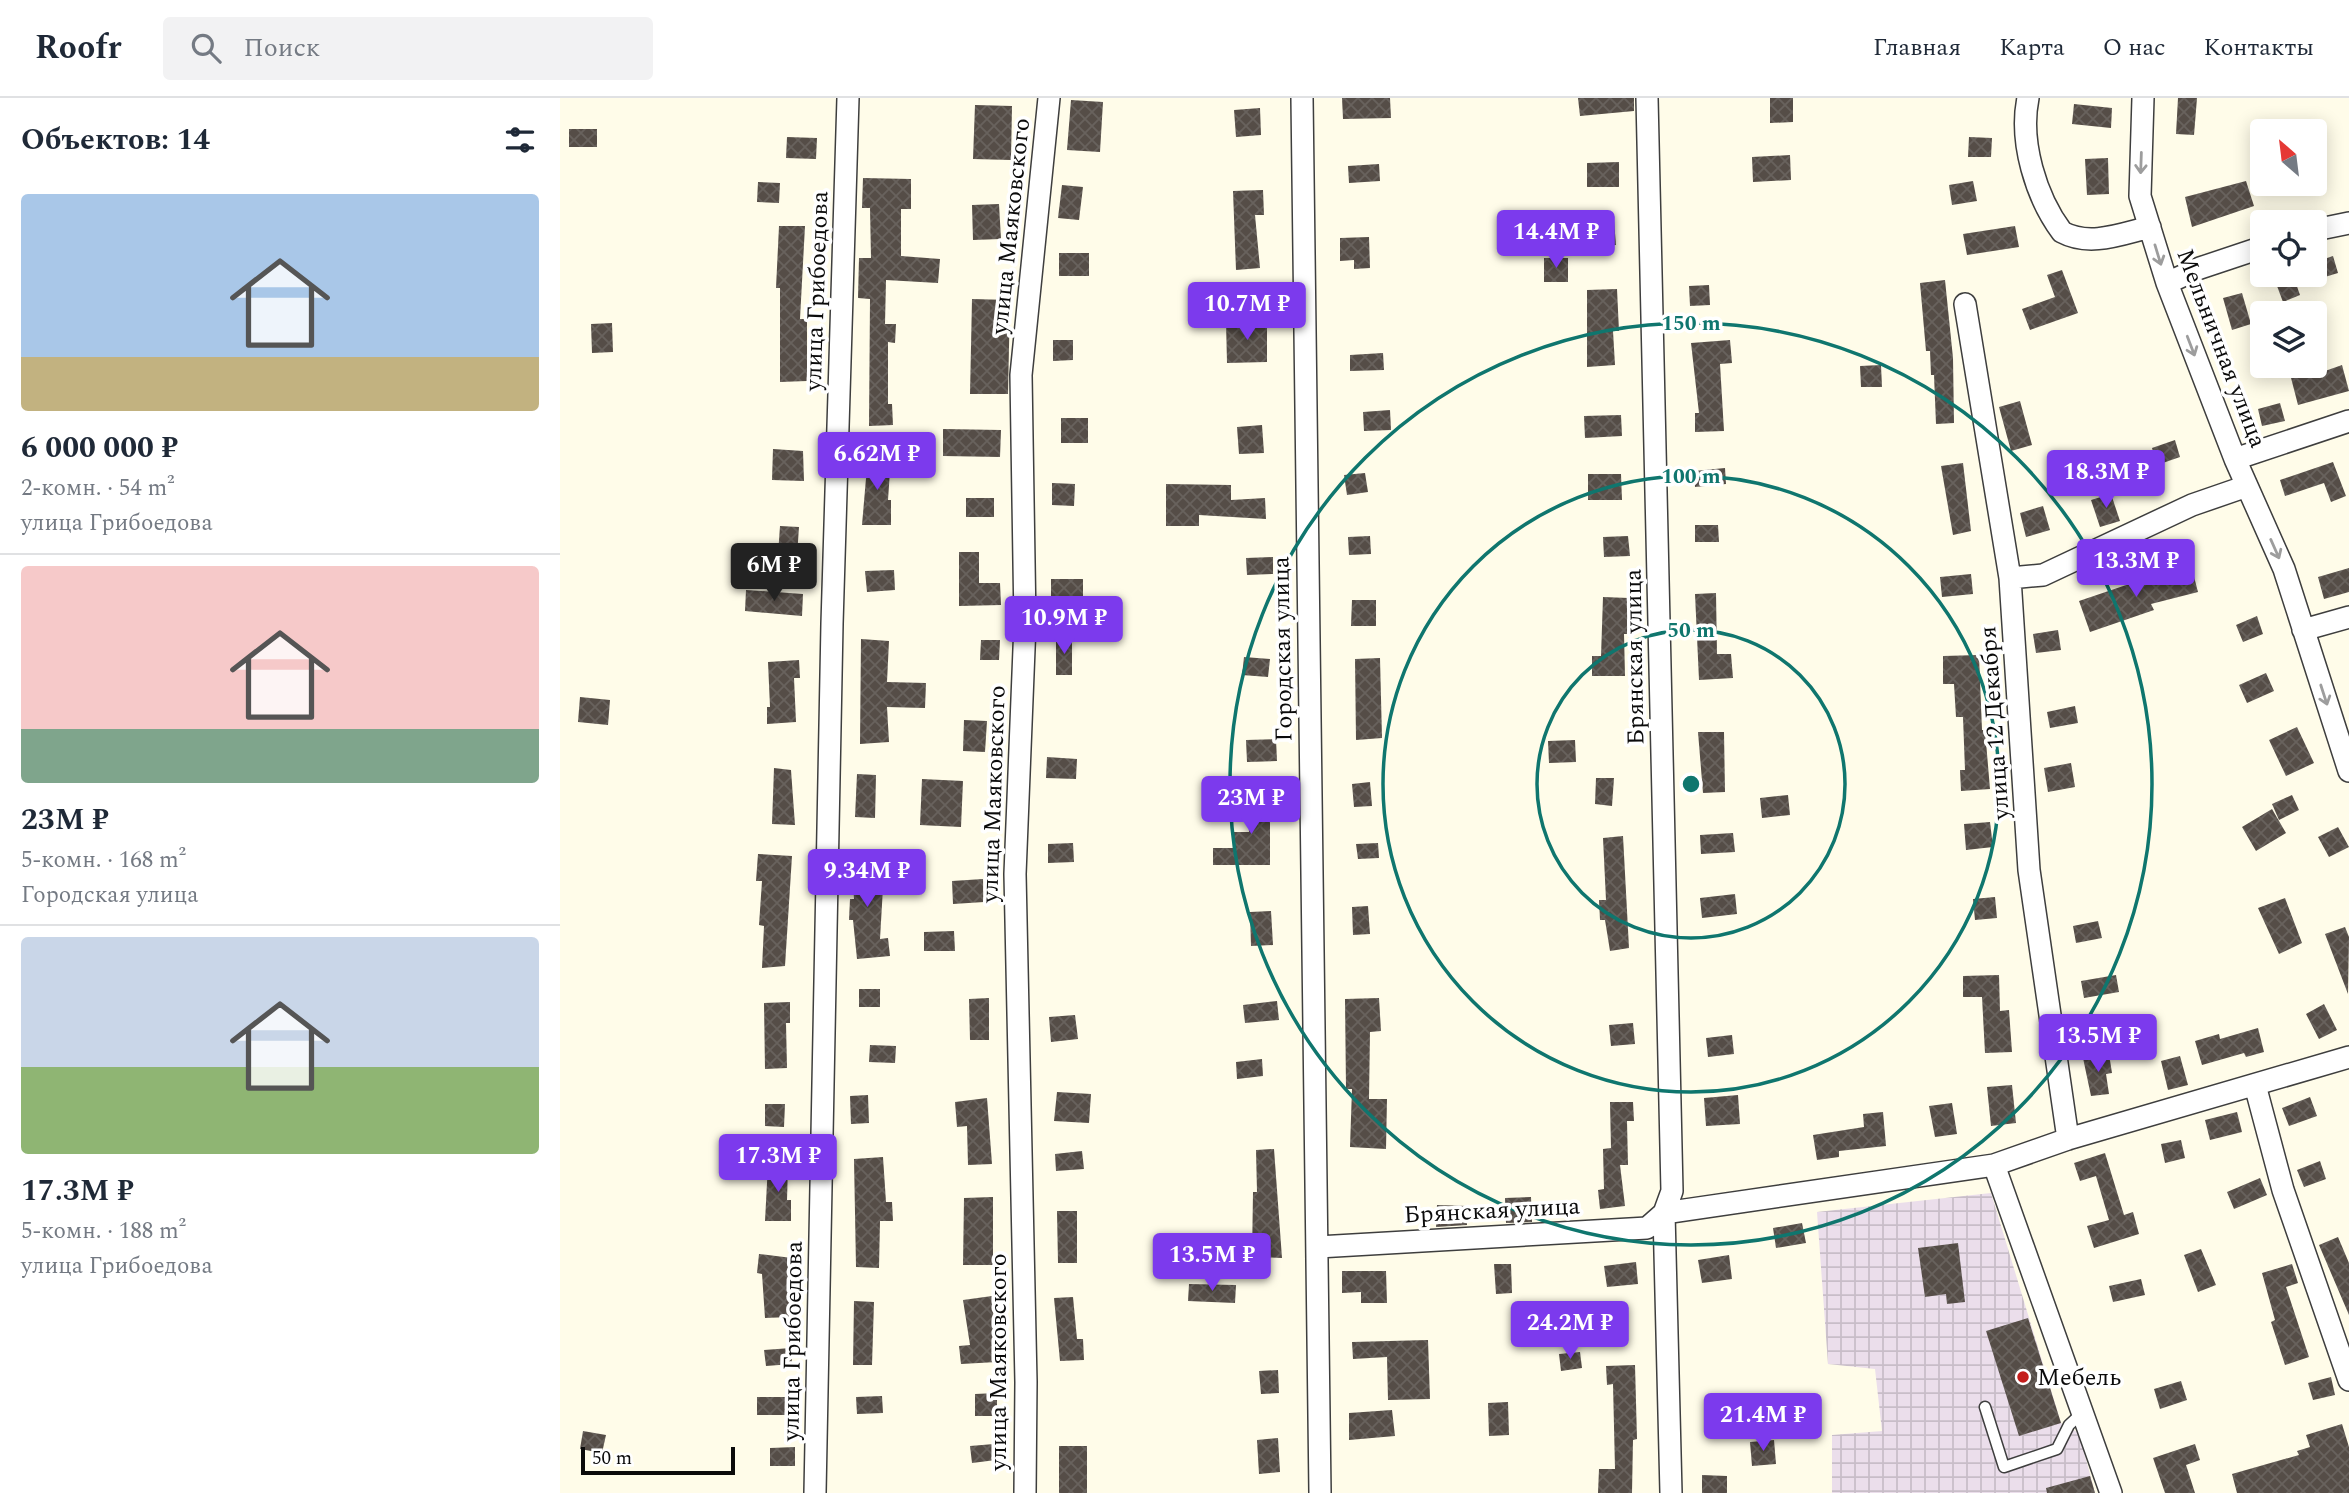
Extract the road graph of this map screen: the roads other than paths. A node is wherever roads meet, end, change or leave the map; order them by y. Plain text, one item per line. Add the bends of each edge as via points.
1 (848, 98) edge
2 (1049, 98) edge
3 (1301, 98) edge
4 (1647, 98) edge
5 (2028, 98) edge
6 (2143, 98) edge
7 (2349, 223) edge
8 (2150, 227) junction
9 (2327, 228) edge
10 (2250, 251) edge
11 (2167, 283) junction
12 (1965, 304) dead end
13 (2349, 421) edge
14 (2235, 460) junction
15 (2247, 486) junction
16 (2010, 578) junction
17 (2349, 617) edge
18 (2303, 629) junction
19 (2349, 771) edge
20 (2349, 1057) edge
21 (2255, 1085) junction
22 (2068, 1139) junction
23 (1994, 1165) junction
24 (1664, 1213) junction
25 (1318, 1247) junction
26 (2349, 1380) edge
27 (1984, 1407) dead end
28 (2083, 1412) junction
29 (815, 1493) edge
30 (1025, 1493) edge
31 (1320, 1493) edge
32 (1671, 1493) edge
33 (2111, 1493) edge

1 - 29 street, улица Грибоедова via 831,652
2 - 30 street, улица Маяковского via 1021,375 1025,624 1015,874
3 - 25 street, Городская улица
4 - 24 street, Брянская улица via 1672,1191
5 - 8 street, Мельничная улица via 2029,150 2040,195 2062,232 2085,239 2108,238
6 -> 8 street, Мельничная улица via 2140,196
7 - 9 street
8 -> 11 street, Мельничная улица
10 - 11 street
11 -> 14 street, Мельничная улица
12 - 16 street, улица 12 Декабря
13 - 14 street
14 - 15 street, Мельничная улица
15 - 16 street, Мельничная улица via 2192,505 2043,575
15 -> 18 street, Мельничная улица via 2284,569
16 - 22 street, улица 12 Декабря via 2029,870
17 - 18 street
18 -> 19 street, Мельничная улица
20 - 21 street
21 - 22 street
21 - 26 street via 2283,1190
22 - 23 street
23 - 24 street
23 - 28 street
24 - 25 street, Брянская улица via 1647,1228
24 - 32 street, Брянская улица
25 - 31 street, Городская улица
27 - 28 lane via 2004,1467 2057,1449 2069,1425
28 - 33 street

